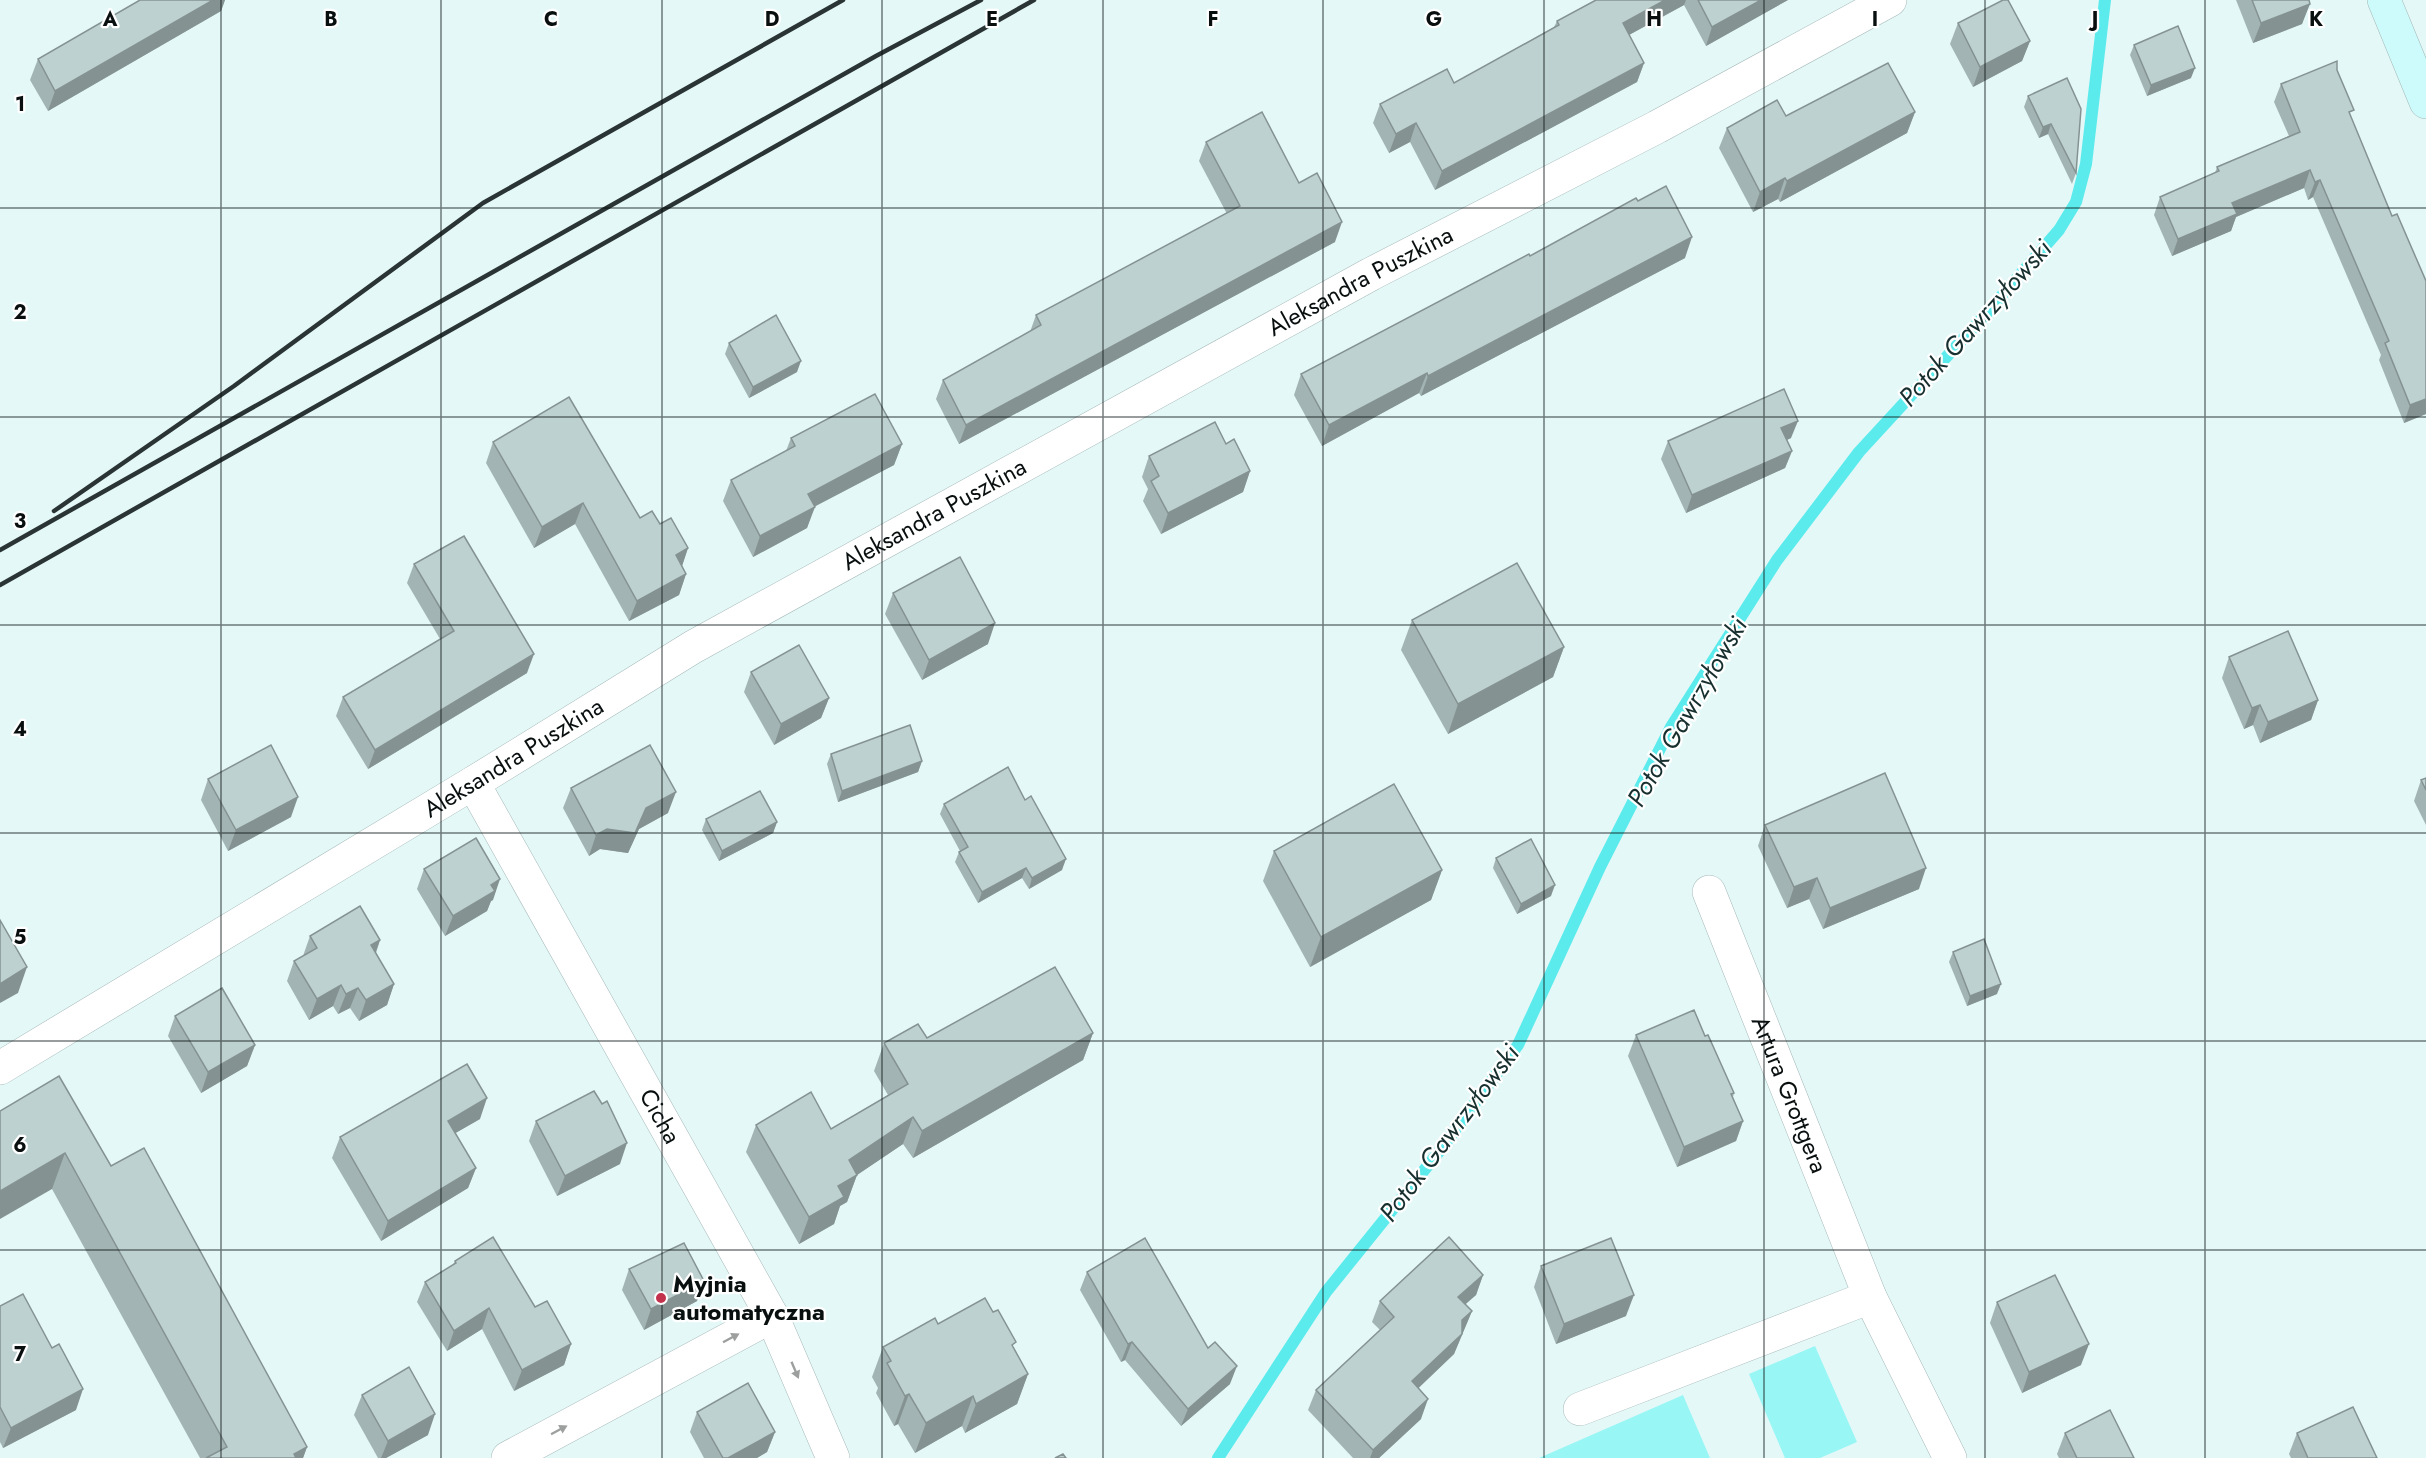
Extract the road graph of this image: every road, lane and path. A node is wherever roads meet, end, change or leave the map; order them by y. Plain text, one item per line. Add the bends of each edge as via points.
1 (1890, 0) edge
2 (2384, 0) edge
3 (2426, 102) edge
4 (473, 783) junction
5 (1709, 892) dead end
6 (0, 1068) edge
7 (1870, 1297) junction
8 (772, 1316) junction
9 (1580, 1409) dead end
10 (508, 1458) edge
11 (833, 1458) edge
12 (1950, 1458) edge

1 - 4 street, Aleksandra Puszkina via 1657,127 1371,274 693,647
2 - 3 street
4 - 6 street, Aleksandra Puszkina
4 - 8 street, Cicha
5 - 7 street, Artura Grottgera
7 - 9 street
7 - 12 street, Artura Grottgera
10 -> 8 street
8 -> 11 street, Cicha

